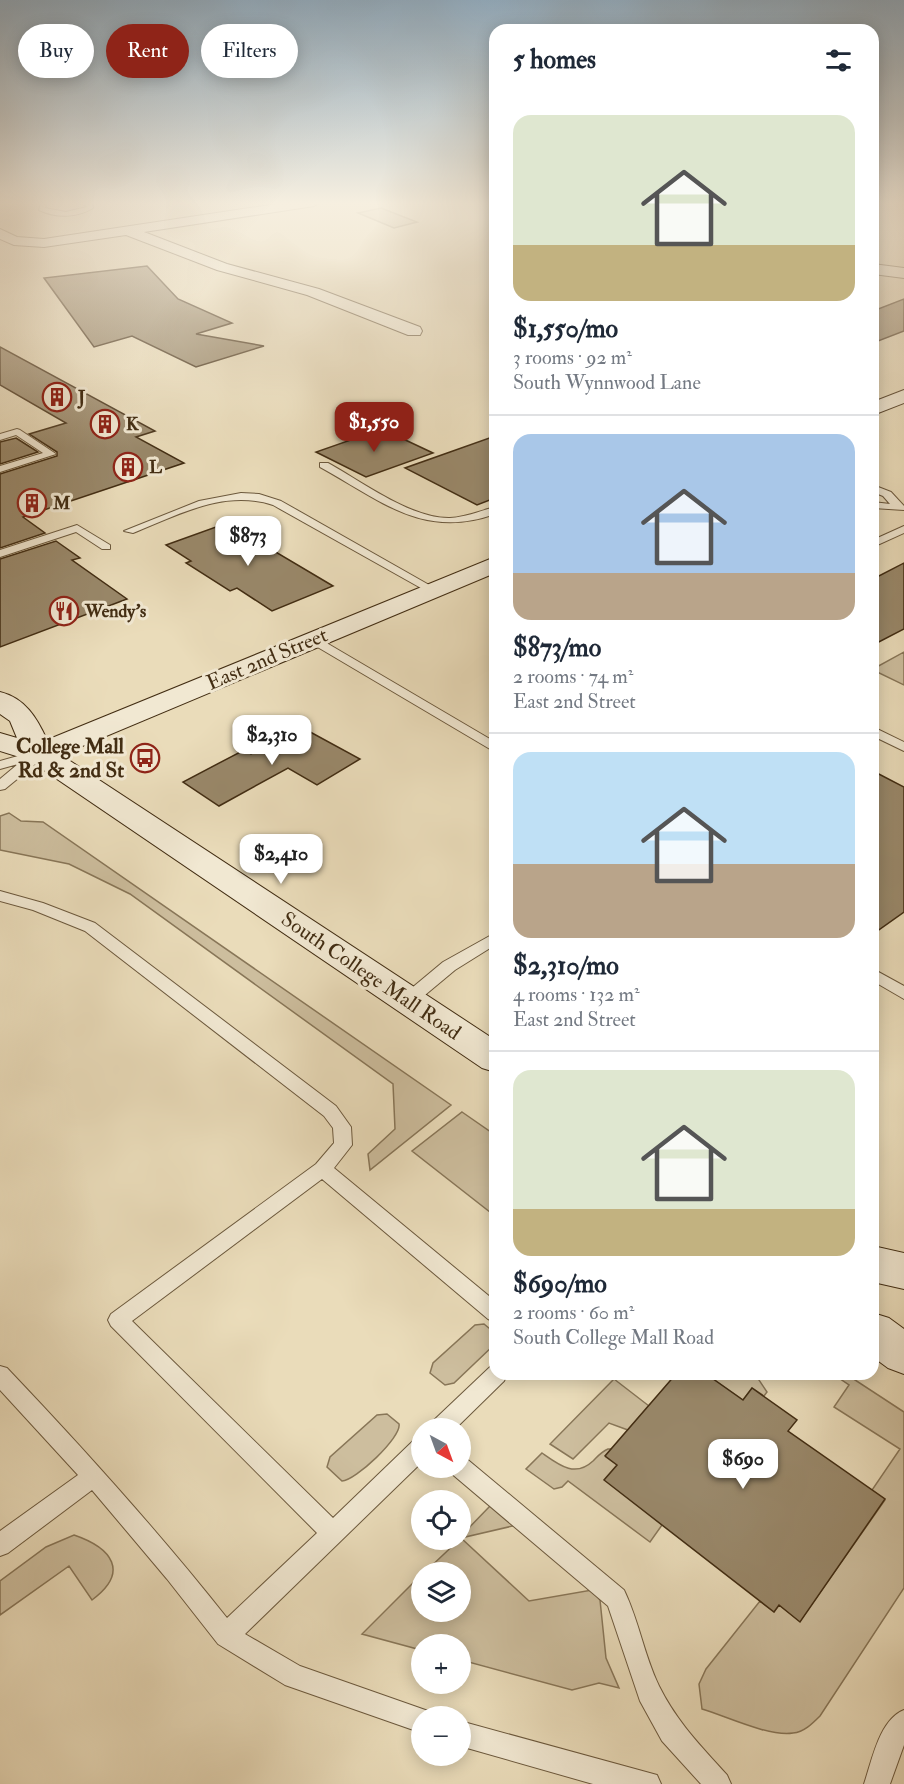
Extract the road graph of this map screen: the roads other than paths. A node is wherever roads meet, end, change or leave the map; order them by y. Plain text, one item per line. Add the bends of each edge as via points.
1 (289, 285) edge
2 (414, 332) dead end
3 (904, 396) edge
4 (879, 406) edge
5 (0, 437) edge
6 (324, 465) dead end
7 (0, 470) edge
8 (879, 491) edge
9 (879, 506) edge
10 (901, 508) edge
11 (489, 512) edge
12 (904, 529) edge
13 (129, 531) dead end
14 (879, 541) edge
15 (106, 547) dead end
16 (0, 554) edge
17 (489, 566) edge
18 (432, 590) junction
19 (313, 639) junction
20 (0, 700) edge
21 (879, 734) edge
22 (0, 742) edge
23 (489, 744) edge
24 (904, 747) edge
25 (39, 754) junction
26 (0, 765) edge
27 (0, 786) edge
28 (0, 896) edge
29 (489, 942) edge
30 (879, 978) edge
31 (904, 993) edge
32 (407, 1001) junction
33 (489, 1054) edge
34 (322, 1169) junction
35 (879, 1266) edge
36 (904, 1272) edge
37 (489, 1308) edge
38 (879, 1336) edge
39 (904, 1354) edge
40 (0, 1375) edge
41 (491, 1380) edge
42 (451, 1418) edge
43 (411, 1458) edge
44 (94, 1476) junction
45 (471, 1476) edge
46 (332, 1533) junction
47 (0, 1545) edge
48 (226, 1636) junction
49 (411, 1717) edge
50 (904, 1722) edge
51 (471, 1736) edge
52 (648, 1784) edge
53 (718, 1784) edge
54 (877, 1784) edge

1 - 2 street
3 - 4 main road
5 - 7 lane via 17,432 51,454
6 - 11 lane via 417,515 438,520 463,519
8 - 10 lane
9 - 10 lane
12 - 14 lane
13 - 18 lane via 217,500 257,496 277,503
15 - 16 lane via 77,528
17 - 18 main road, East 2nd Street
18 - 19 main road, East 2nd Street
19 - 23 lane
19 - 25 main road, East 2nd Street
20 - 25 main road via 22,717
21 - 24 lane
22 - 25 main road, South College Mall Road
25 - 26 lane
25 - 27 lane
25 - 32 main road, South College Mall Road
28 - 34 lane via 90,927 330,1111 342,1127 344,1145
29 - 32 lane via 449,966
30 - 31 lane
32 - 33 main road, South College Mall Road
34 - 37 lane
34 - 46 lane via 118,1320
35 - 36 main road
38 - 39 main road
40 - 44 lane
41 - 42 lane
43 - 46 lane
44 - 47 lane
44 - 48 lane
45 - 53 lane via 616,1598 649,1692 670,1732
46 - 48 lane
48 - 49 lane via 294,1676
50 - 54 lane via 890,1745
51 - 52 lane

